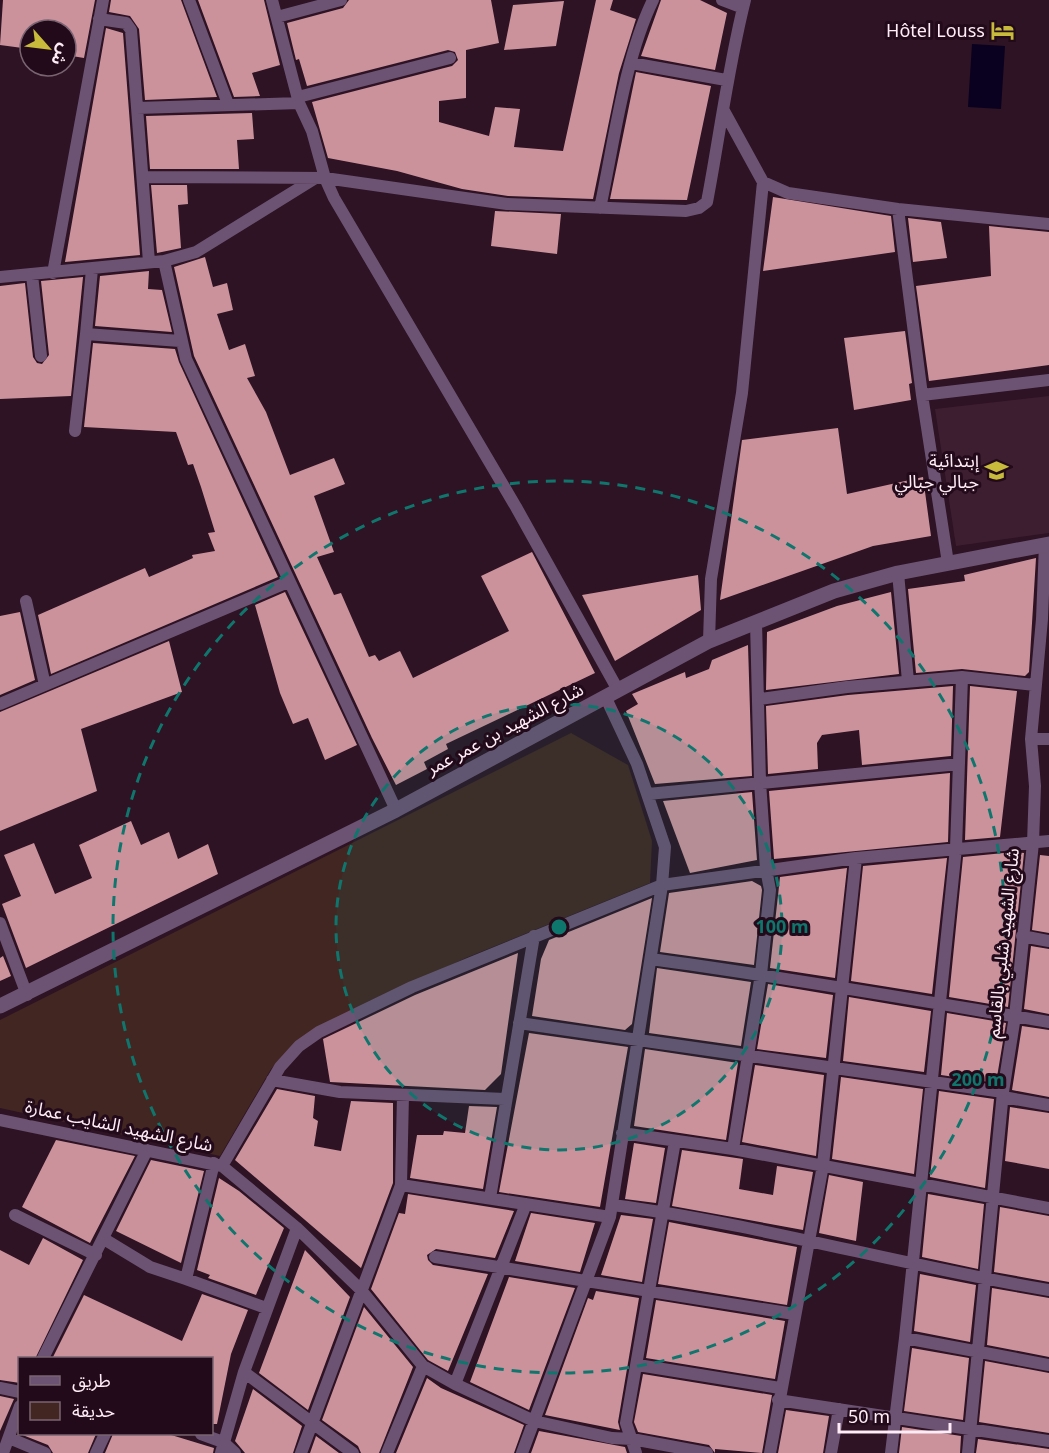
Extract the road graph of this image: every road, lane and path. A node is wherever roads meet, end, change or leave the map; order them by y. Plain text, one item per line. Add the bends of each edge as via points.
1 (103, 0) edge
2 (189, 0) edge
3 (272, 0) edge
4 (341, 0) edge
5 (652, 0) edge
6 (722, 0) edge
7 (744, 4) edge
8 (277, 17) junction
9 (99, 19) junction
10 (450, 58) dead end
11 (631, 63) junction
12 (726, 80) junction
13 (298, 100) junction
14 (228, 104) junction
15 (137, 108) junction
16 (724, 111) junction
17 (143, 177) junction
18 (320, 178) junction
19 (763, 182) junction
20 (600, 208) junction
21 (898, 209) junction
22 (1049, 224) edge
23 (164, 261) junction
24 (149, 262) junction
25 (92, 269) junction
26 (53, 273) junction
27 (32, 275) junction
28 (0, 278) edge
29 (86, 334) junction
30 (180, 341) junction
31 (40, 356) dead end
32 (1049, 380) edge
33 (922, 395) junction
34 (75, 431) dead end
35 (1047, 544) edge
36 (948, 563) junction
37 (898, 573) junction
38 (288, 582) junction
39 (26, 601) dead end
40 (1045, 619) edge
41 (756, 622) junction
42 (709, 641) junction
43 (962, 677) junction
44 (908, 681) junction
45 (45, 685) junction
46 (1035, 685) junction
47 (612, 693) junction
48 (760, 699) junction
49 (0, 704) edge
50 (1031, 739) junction
51 (1049, 739) edge
52 (959, 764) junction
53 (760, 782) junction
54 (648, 794) junction
55 (396, 810) junction
56 (1049, 841) edge
57 (1033, 843) junction
58 (956, 848) junction
59 (856, 858) junction
60 (766, 869) junction
61 (662, 885) junction
62 (0, 923) edge
63 (534, 936) junction
64 (1022, 936) junction
65 (1049, 941) edge
66 (651, 959) junction
67 (761, 974) junction
68 (841, 988) junction
69 (27, 995) junction
70 (938, 1005) junction
71 (0, 1006) edge
72 (1015, 1016) junction
73 (1049, 1022) edge
74 (519, 1023) junction
75 (636, 1040) junction
76 (749, 1055) junction
77 (834, 1068) junction
78 (272, 1080) junction
79 (932, 1080) junction
80 (403, 1095) junction
81 (1003, 1095) junction
82 (505, 1099) junction
83 (1049, 1105) edge
84 (0, 1120) edge
85 (622, 1133) junction
86 (675, 1141) junction
87 (733, 1149) junction
88 (147, 1150) junction
89 (218, 1164) junction
90 (823, 1165) junction
91 (920, 1183) junction
92 (401, 1185) junction
93 (992, 1197) junction
94 (490, 1198) junction
95 (526, 1204) junction
96 (1049, 1208) edge
97 (611, 1211) junction
98 (663, 1212) junction
99 (15, 1215) dead end
100 (297, 1228) junction
101 (104, 1239) junction
102 (807, 1241) junction
103 (96, 1255) junction
104 (435, 1257) dead end
105 (913, 1265) junction
106 (502, 1269) junction
107 (186, 1279) junction
108 (985, 1279) junction
109 (588, 1282) junction
110 (360, 1290) junction
111 (650, 1290) junction
112 (1049, 1290) edge
113 (266, 1308) junction
114 (794, 1314) junction
115 (905, 1338) junction
116 (978, 1353) junction
117 (44, 1357) edge
118 (638, 1365) junction
119 (1049, 1365) edge
120 (423, 1366) junction
121 (244, 1372) junction
122 (455, 1384) junction
123 (0, 1388) edge
124 (18, 1392) edge
125 (779, 1394) junction
126 (838, 1409) junction
127 (18, 1412) edge
128 (894, 1417) junction
129 (534, 1421) junction
130 (312, 1422) junction
131 (971, 1428) junction
132 (105, 1435) edge
133 (202, 1435) edge
134 (9, 1438) junction
135 (632, 1439) junction
136 (1049, 1441) edge
137 (222, 1448) edge
138 (3, 1453) edge
139 (45, 1453) edge
140 (96, 1453) edge
141 (235, 1453) edge
142 (302, 1453) edge
143 (353, 1453) edge
144 (387, 1453) edge
145 (522, 1453) edge
146 (636, 1453) edge
147 (707, 1453) edge
148 (770, 1453) edge
149 (831, 1453) edge
150 (891, 1453) edge
151 (968, 1453) edge

1 - 9 street
2 - 14 street
3 - 8 street
4 - 8 street
5 - 11 street
6 - 7 street
7 - 12 street
8 - 13 street
9 - 15 street via 126,23 131,30
9 - 26 street
10 - 13 street
11 - 12 street
11 - 20 street
12 - 16 street
13 - 14 street
13 - 18 street via 312,131
14 - 15 street
15 - 17 street
16 - 19 street
16 - 20 street via 705,205 686,211
17 - 18 street
17 - 24 street
18 - 20 street via 507,204
18 - 23 street via 203,249
18 - 47 street via 516,507
19 - 21 street via 788,193
19 - 42 street via 742,393 711,579
21 - 22 street
21 - 33 street
23 - 24 street
23 - 30 street
24 - 25 street
25 - 26 street
25 - 29 street
26 - 27 street
27 - 28 street
27 - 31 street
29 - 30 street
29 - 34 street
30 - 38 street
32 - 33 street
33 - 36 street
35 - 36 street, شارع الشهيد بن عمر عمر
35 - 40 street, شارع الشهيد شلبي بالقاسم
36 - 37 street, شارع الشهيد بن عمر عمر
37 - 41 street, شارع الشهيد بن عمر عمر via 834,591
37 - 44 street
38 - 45 street
38 - 55 street
39 - 45 street
40 - 46 street, شارع الشهيد شلبي بالقاسم
41 - 42 street, شارع الشهيد بن عمر عمر
41 - 48 street
42 - 47 street, شارع الشهيد بن عمر عمر
43 - 44 street
43 - 46 street
43 - 52 street
44 - 48 street
45 - 49 street
46 - 50 street, شارع الشهيد شلبي بالقاسم
47 - 54 street
47 - 55 street, شارع الشهيد بن عمر عمر
48 - 53 street
50 - 51 street
50 - 57 street, شارع الشهيد شلبي بالقاسم via 1035,786
52 - 53 street
52 - 58 street
53 - 54 street
53 - 60 street
54 - 61 street via 665,847
55 - 69 street, شارع الشهيد بن عمر عمر
56 - 57 street
57 - 58 street
57 - 64 street, شارع الشهيد شلبي بالقاسم
58 - 59 street
58 - 70 street
59 - 60 street
59 - 68 street
60 - 61 street
60 - 67 street via 770,890
61 - 63 street
61 - 66 street
62 - 69 street
63 - 74 street
63 - 78 street via 412,987 319,1032 299,1046
64 - 65 street
64 - 72 street, شارع الشهيد شلبي بالقاسم
66 - 67 street
66 - 75 street
67 - 68 street
67 - 76 street
68 - 70 street
68 - 77 street
69 - 71 street, شارع الشهيد بن عمر عمر
70 - 72 street
70 - 79 street
72 - 73 street
72 - 81 street, شارع الشهيد شلبي بالقاسم
74 - 75 street
74 - 82 street
75 - 76 street
75 - 85 street
76 - 77 street
76 - 87 street
77 - 79 street
77 - 90 street
78 - 80 street via 340,1092
78 - 89 street
79 - 81 street
79 - 91 street
80 - 82 street
80 - 92 street
81 - 83 street
81 - 93 street, شارع الشهيد شلبي بالقاسم
82 - 94 street
84 - 88 street, شارع الشهيد الشايب عمارة
85 - 86 street
85 - 97 street
86 - 87 street
86 - 98 street
87 - 90 street
88 - 89 street, شارع الشهيد الشايب عمارة
88 - 101 street
89 - 100 street, شارع الشهيد الشايب عمارة
89 - 107 street
90 - 91 street
90 - 102 street
91 - 93 street
91 - 105 street
92 - 94 street
92 - 110 street
93 - 96 street
93 - 108 street, شارع الشهيد شلبي بالقاسم
94 - 95 street
95 - 97 street
95 - 106 street
97 - 98 street
97 - 109 street
98 - 102 street
98 - 111 street
99 - 103 street
100 - 110 street, شارع الشهيد الشايب عمارة
100 - 113 street
101 - 103 street
101 - 107 street via 150,1267
102 - 105 street
102 - 114 street
103 - 117 street
104 - 106 street
105 - 108 street
105 - 115 street
106 - 109 street
106 - 122 street
107 - 113 street
108 - 112 street
108 - 116 street, شارع الشهيد شلبي بالقاسم
109 - 111 street
109 - 129 street
110 - 120 street, شارع الشهيد الشايب عمارة
110 - 130 street
111 - 114 street
111 - 118 street
113 - 121 street
114 - 125 street
115 - 116 street
115 - 128 street
116 - 119 street
116 - 131 street, شارع الشهيد شلبي بالقاسم
118 - 125 street
118 - 135 street via 626,1423
120 - 122 street, شارع الشهيد الشايب عمارة
120 - 144 street
121 - 130 street
121 - 137 street
122 - 129 street, شارع الشهيد الشايب عمارة
123 - 124 street
125 - 126 street
125 - 148 street
126 - 128 street
126 - 149 street
127 - 134 street
128 - 131 street
128 - 150 street
129 - 135 street, شارع الشهيد الشايب عمارة
129 - 145 street
130 - 142 street
130 - 143 street
131 - 136 street
131 - 151 street, شارع الشهيد شلبي بالقاسم
132 - 140 street
133 - 137 street
134 - 138 street
134 - 139 street
135 - 146 street
135 - 147 street, شارع الشهيد الشايب عمارة
137 - 141 street

